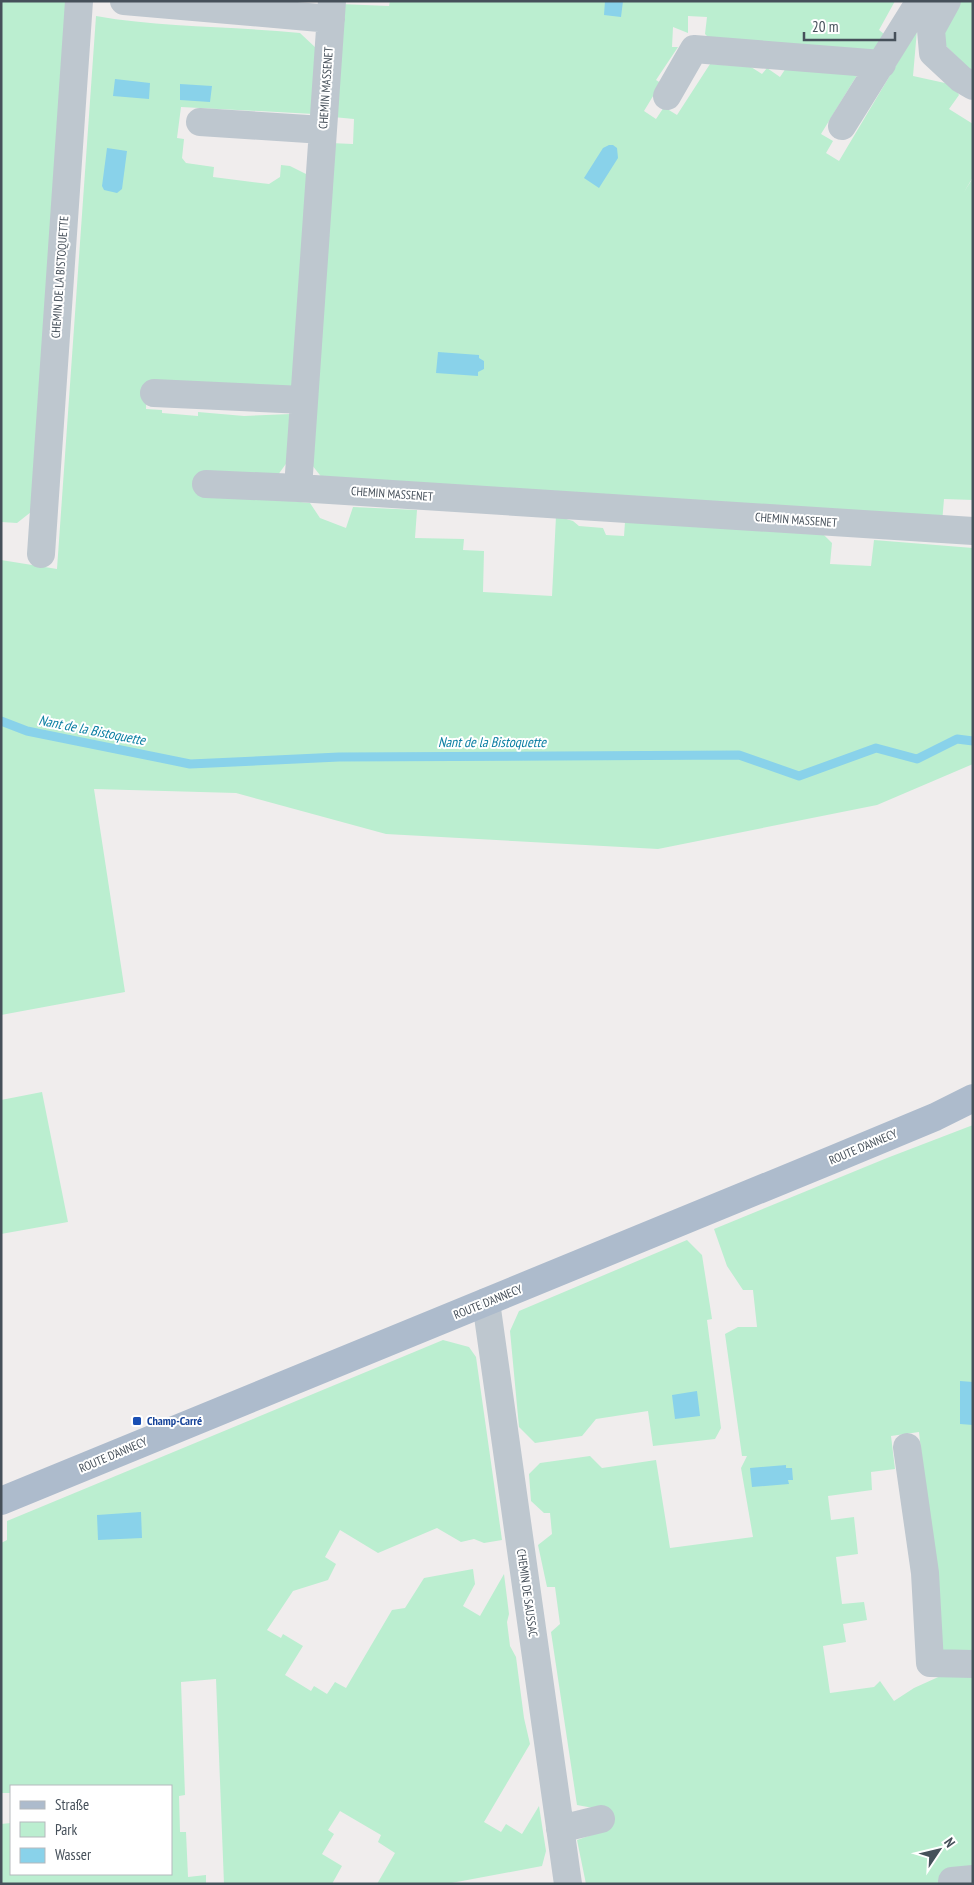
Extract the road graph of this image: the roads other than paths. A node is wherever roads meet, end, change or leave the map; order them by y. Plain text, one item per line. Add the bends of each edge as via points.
1 (79, 1) edge
2 (124, 1) edge
3 (920, 1) edge
4 (948, 1) edge
5 (331, 10) edge
6 (882, 64) junction
7 (973, 86) edge
8 (667, 96) dead end
9 (200, 122) dead end
10 (842, 126) dead end
11 (323, 130) junction
12 (154, 393) dead end
13 (304, 400) junction
14 (206, 484) dead end
15 (298, 488) junction
16 (973, 531) edge
17 (41, 554) dead end
18 (973, 1098) edge
19 (486, 1302) junction
20 (907, 1447) dead end
21 (1, 1501) edge
22 (973, 1664) edge
23 (601, 1820) dead end
24 (560, 1828) junction
25 (568, 1884) edge

1 - 17 street, CHEMIN DE LA BISTOQUETTE
2 - 5 street
3 - 6 street
4 - 7 street via 931,30 933,53
5 - 11 street, CHEMIN MASSENET
6 - 8 street via 694,49
6 - 10 street
9 - 11 street
11 - 13 street, CHEMIN MASSENET
12 - 13 street
13 - 15 street, CHEMIN MASSENET
14 - 15 street
15 - 16 street, CHEMIN MASSENET
18 - 19 main road, ROUTE D'ANNECY via 917,1125
19 - 21 main road, ROUTE D'ANNECY
19 - 24 street, CHEMIN DE SAUSSAC
20 - 22 street via 925,1573 930,1663
23 - 24 street
24 - 25 street, CHEMIN DE SAUSSAC

